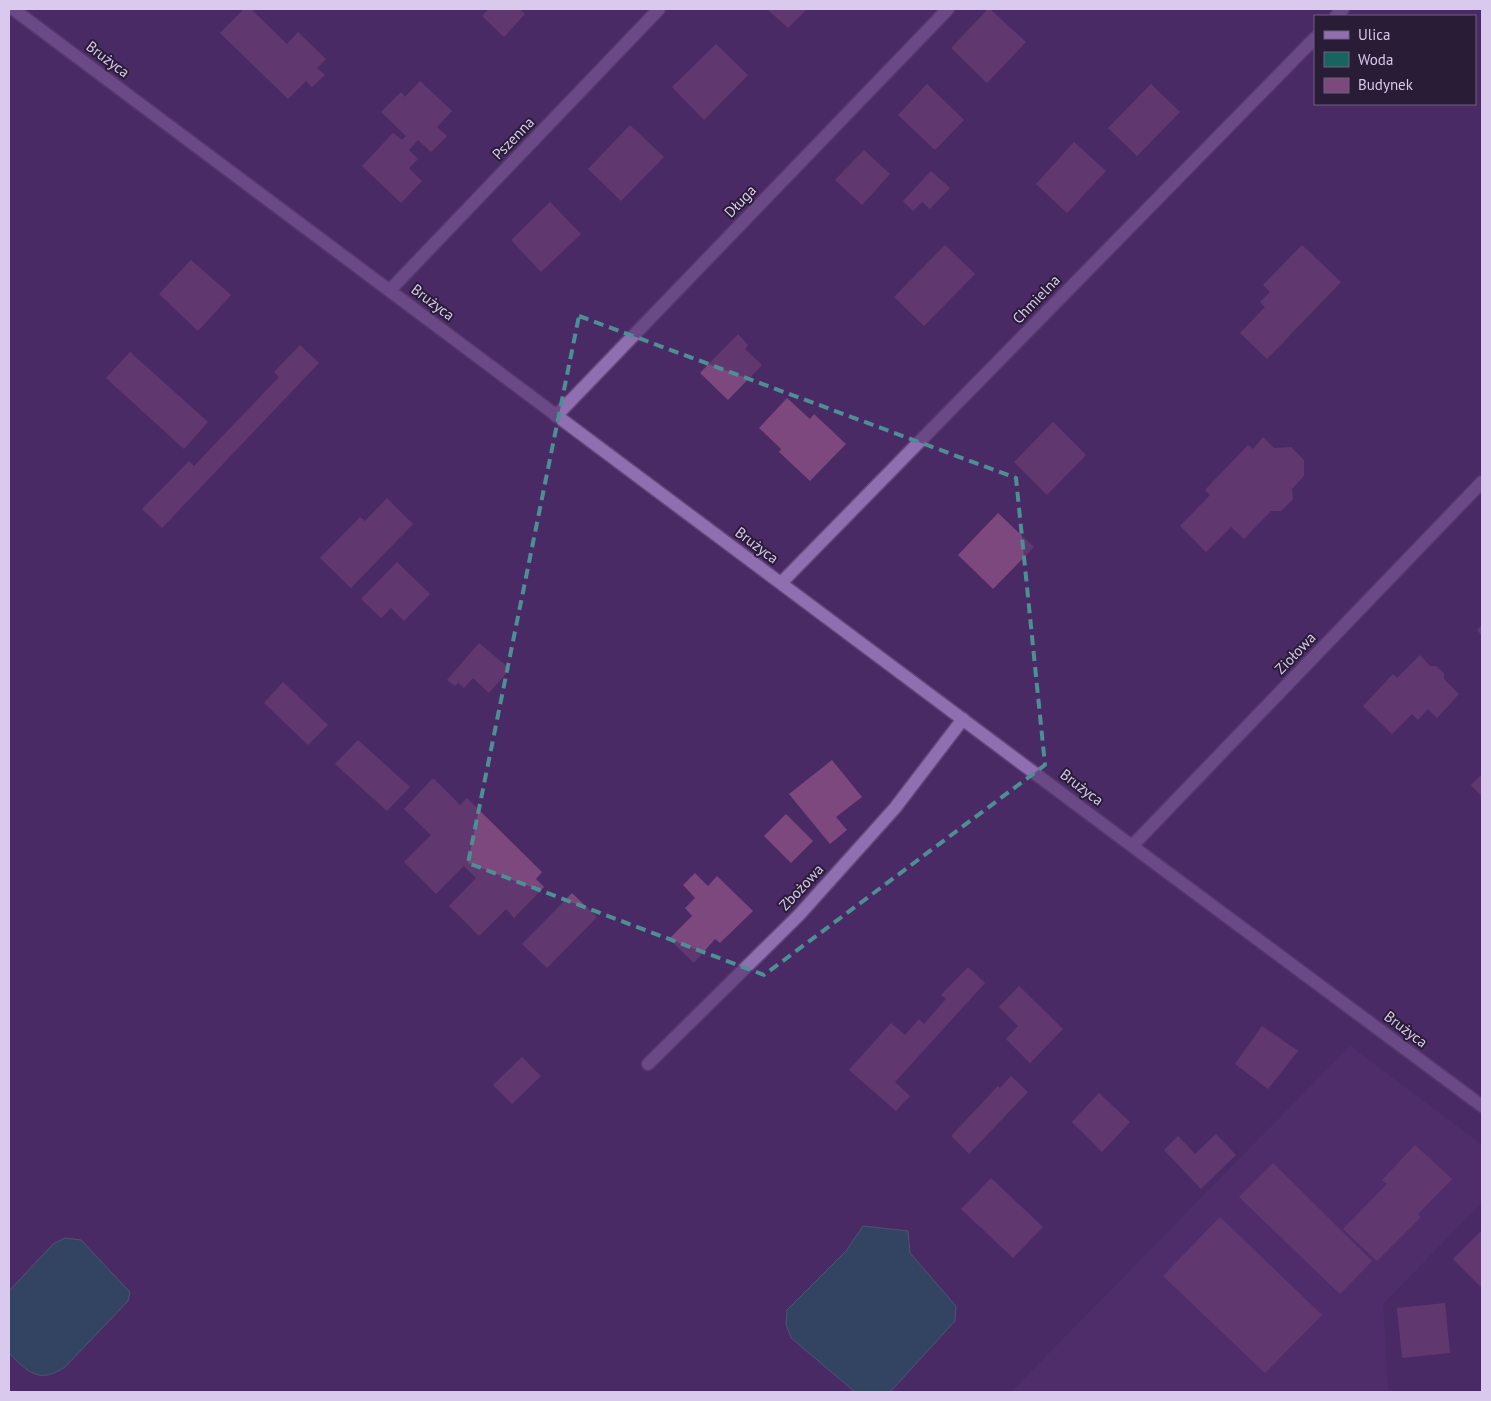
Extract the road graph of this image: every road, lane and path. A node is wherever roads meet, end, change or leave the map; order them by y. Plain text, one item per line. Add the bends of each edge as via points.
1 (13, 9) edge
2 (659, 9) edge
3 (948, 9) edge
4 (1314, 39) edge
5 (390, 290) junction
6 (556, 416) junction
7 (1482, 482) edge
8 (781, 583) junction
9 (963, 719) junction
10 (1132, 846) junction
11 (648, 1064) dead end
12 (1482, 1106) edge

1 - 5 street, Brużyca
2 - 5 street, Pszenna
3 - 6 street, Długa
4 - 8 street, Chmielna
5 - 6 street, Brużyca
6 - 8 street, Brużyca
7 - 10 street, Ziołowa
8 - 9 street, Brużyca
9 - 10 street, Brużyca
9 - 11 street, Zbożowa via 895,808 798,915
10 - 12 street, Brużyca

